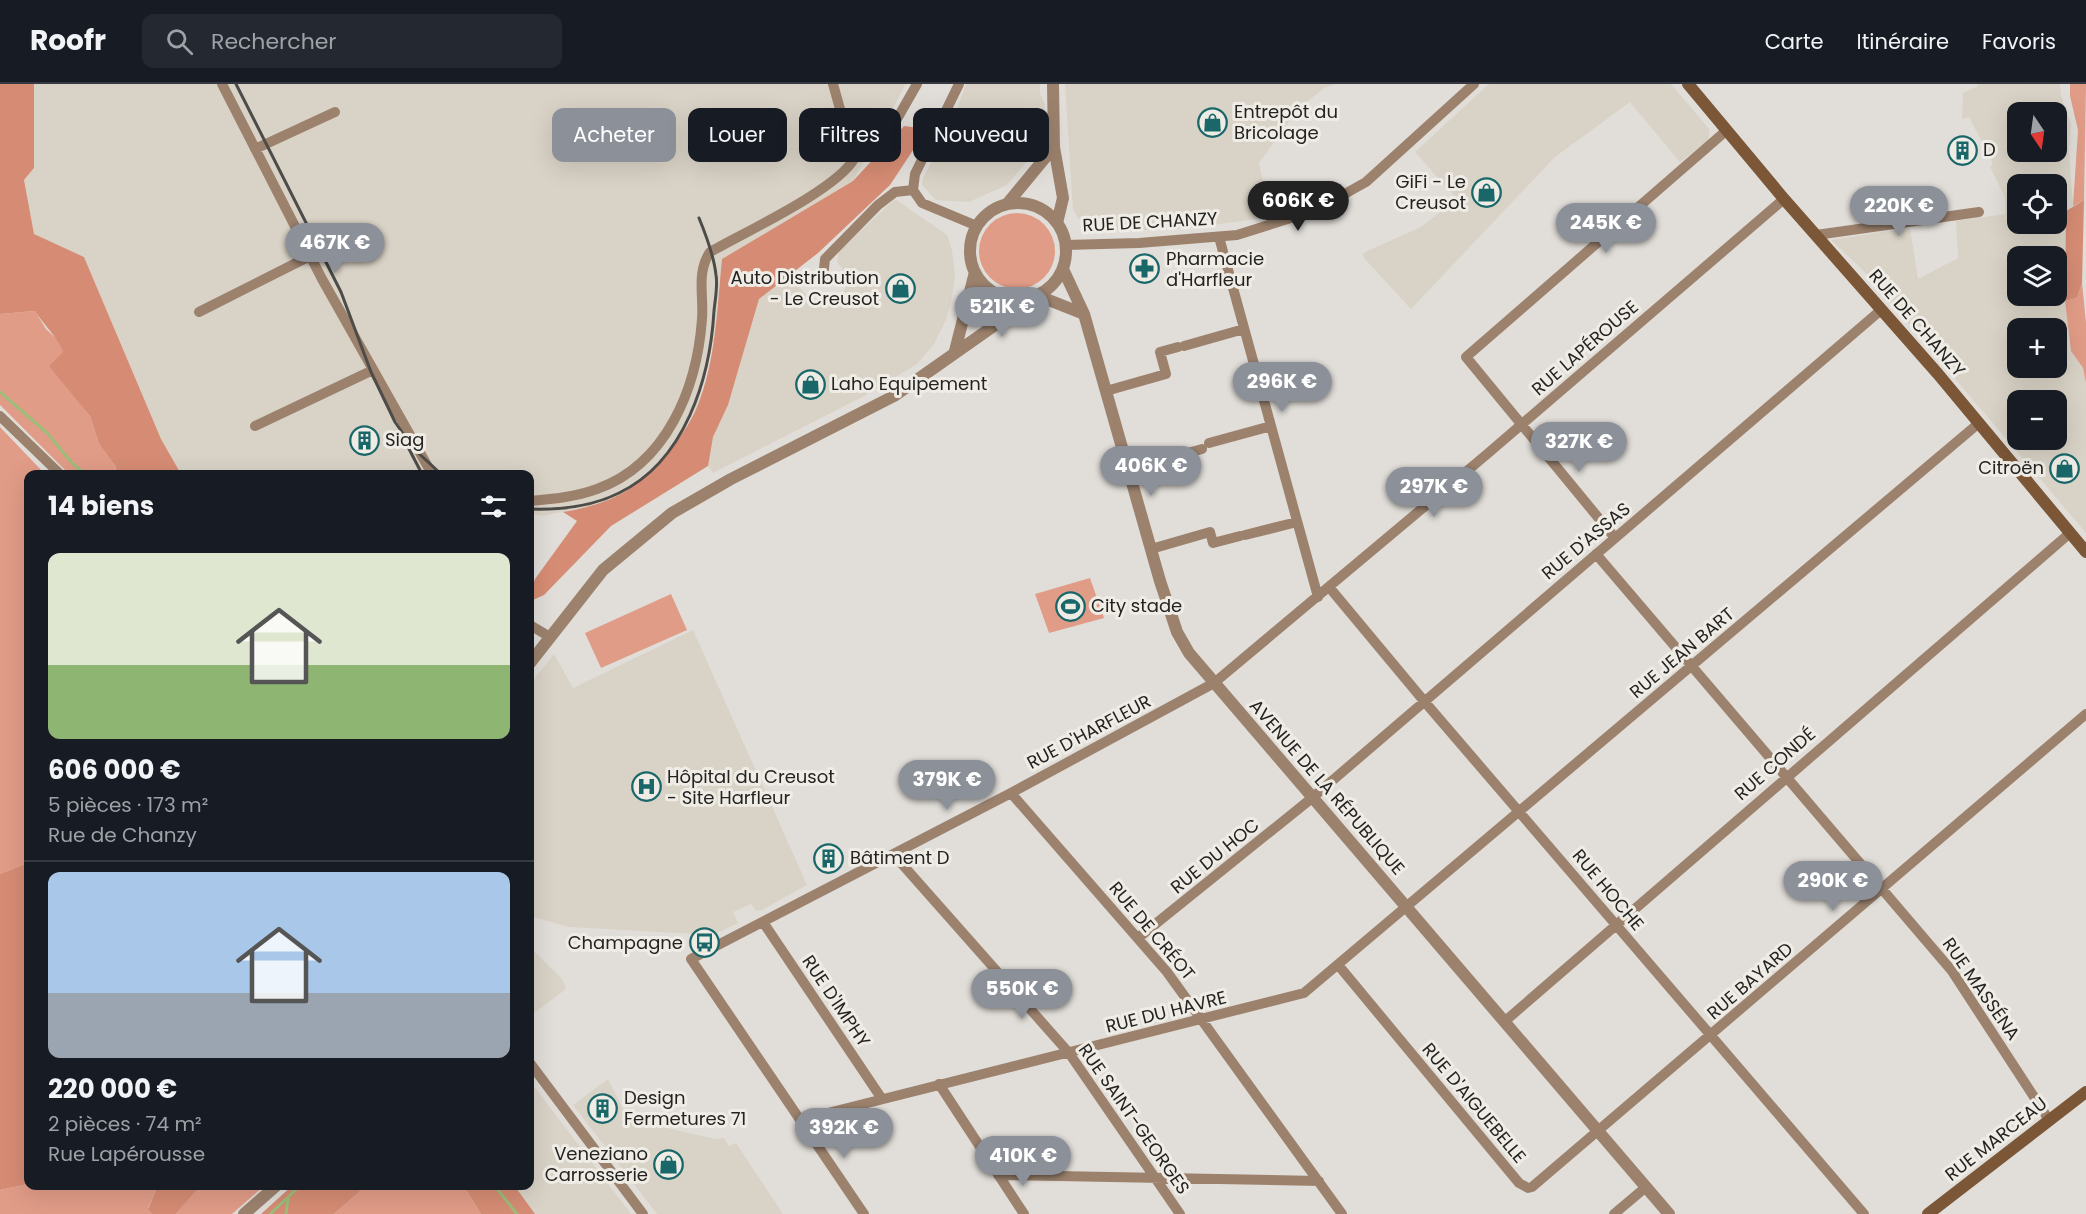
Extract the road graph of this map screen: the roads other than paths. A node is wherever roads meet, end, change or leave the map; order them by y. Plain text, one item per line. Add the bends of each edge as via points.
1 (222, 84) edge
2 (833, 84) edge
3 (917, 84) edge
4 (959, 84) edge
5 (1053, 84) edge
6 (1474, 84) edge
7 (1688, 84) edge
8 (840, 108) edge
9 (335, 112) dead end
10 (901, 112) edge
11 (1727, 130) junction
12 (1054, 147) junction
13 (255, 149) junction
14 (852, 162) edge
15 (912, 190) junction
16 (1784, 199) junction
17 (1007, 204) junction
18 (1979, 212) dead end
19 (1058, 223) junction
20 (977, 226) junction
21 (1816, 236) junction
22 (1219, 237) junction
23 (1066, 245) junction
24 (310, 256) junction
25 (1063, 269) junction
26 (975, 272) junction
27 (823, 278) dead end
28 (1036, 295) junction
29 (1022, 298) junction
30 (1881, 310) junction
31 (199, 312) dead end
32 (1084, 314) junction
33 (1244, 328) junction
34 (955, 351) junction
35 (374, 370) junction
36 (1106, 391) junction
37 (0, 416) edge
38 (1979, 423) junction
39 (255, 426) dead end
40 (1271, 426) junction
41 (1520, 426) junction
42 (56, 470) edge
43 (430, 470) edge
44 (1127, 470) junction
45 (534, 501) edge
46 (1297, 522) junction
47 (2070, 533) junction
48 (1615, 538) junction
49 (1151, 549) junction
50 (2086, 552) edge
51 (1596, 555) junction
52 (2086, 559) edge
53 (1329, 587) junction
54 (1318, 597) junction
55 (534, 627) edge
56 (550, 637) junction
57 (534, 658) edge
58 (1691, 667) junction
59 (1214, 683) junction
60 (1424, 702) junction
61 (2086, 714) edge
62 (1786, 776) junction
63 (1011, 793) junction
64 (1312, 798) junction
65 (1520, 812) junction
66 (894, 855) junction
67 (1882, 889) junction
68 (1406, 907) junction
69 (763, 922) junction
70 (1615, 924) junction
71 (1138, 938) junction
72 (1339, 966) junction
73 (1204, 1020) junction
74 (1504, 1022) junction
75 (1712, 1036) junction
76 (1069, 1053) junction
77 (534, 1068) edge
78 (939, 1084) junction
79 (2086, 1092) edge
80 (882, 1099) junction
81 (800, 1120) junction
82 (2049, 1120) junction
83 (1599, 1132) junction
84 (998, 1175) junction
85 (1158, 1179) junction
86 (1319, 1181) junction
87 (1646, 1187) junction
88 (271, 1190) edge
89 (244, 1214) edge
90 (643, 1214) edge
91 (864, 1214) edge
92 (1024, 1214) edge
93 (1180, 1214) edge
94 (1342, 1214) edge
95 (1614, 1214) edge
96 (1669, 1214) edge
97 (1864, 1214) edge
98 (1928, 1214) edge

1 - 13 street
2 - 8 street
3 - 10 street
4 - 15 street via 915,174
5 - 12 street
6 - 22 street, RUE DE CHANZY via 1366,182 1288,221
7 - 11 main road, RUE DE CHANZY
9 - 13 street
11 - 16 main road, RUE DE CHANZY
11 - 41 street via 1466,357
12 - 17 street
12 - 19 street via 1063,198
13 - 24 street
14 - 45 street via 847,172 828,186 710,252 702,270 699,343 686,395 678,415 645,460 599,489
15 - 20 street via 922,203
15 - 27 street via 895,192 878,205 825,259
16 - 21 main road, RUE DE CHANZY
16 - 41 street, RUE LAPÉROUSE
17 - 19 street via 1035,206
17 - 20 street via 995,209
18 - 21 street
19 - 23 street
20 - 26 street via 970,256
21 - 30 main road, RUE DE CHANZY
22 - 23 street, RUE DE CHANZY
22 - 33 street
23 - 25 street
24 - 31 street
24 - 35 street
25 - 28 street via 1047,289
25 - 32 street, AVENUE DE LA RÉPUBLIQUE
26 - 29 street via 994,292
26 - 34 street
28 - 29 street
28 - 32 street
29 - 34 street via 1015,311
30 - 38 main road, RUE DE CHANZY
30 - 48 street, RUE D'ASSAS
32 - 36 street, AVENUE DE LA RÉPUBLIQUE
33 - 36 street via 1160,352 1166,374
33 - 40 street
34 - 56 street via 894,396 672,513 603,570
35 - 39 street
35 - 43 street
36 - 44 street, AVENUE DE LA RÉPUBLIQUE
37 - 42 street
38 - 47 main road, RUE DE CHANZY
38 - 58 street, RUE JEAN BART
40 - 44 street
40 - 46 street
41 - 48 street
41 - 53 street, RUE LAPÉROUSE
44 - 49 street, AVENUE DE LA RÉPUBLIQUE
46 - 49 street via 1213,543 1210,532
46 - 54 street
47 - 50 main road, RUE DE CHANZY
47 - 52 main road, RUE DE CHANZY
47 - 62 street, RUE CONDÉ
48 - 51 street, RUE D'ASSAS
49 - 59 street, AVENUE DE LA RÉPUBLIQUE via 1177,632
51 - 58 street, RUE MASSÉNA
51 - 60 street, RUE D'ASSAS
53 - 54 street, RUE LAPÉROUSE
53 - 60 street, RUE HOCHE
54 - 59 street, RUE LAPÉROUSE
55 - 56 street
56 - 57 street
58 - 62 street, RUE MASSÉNA
58 - 65 street, RUE JEAN BART
59 - 63 street, RUE D'HARFLEUR
59 - 64 street, AVENUE DE LA RÉPUBLIQUE
60 - 64 street, RUE D'ASSAS
60 - 65 street, RUE HOCHE
61 - 67 street, RUE BAYARD
62 - 67 street, RUE MASSÉNA
62 - 70 street, RUE CONDÉ
63 - 66 street, RUE D'HARFLEUR
63 - 71 street, RUE DE CRÉOT
64 - 68 street, AVENUE DE LA RÉPUBLIQUE
64 - 71 street, RUE DU HOC
65 - 68 street, RUE JEAN BART
65 - 70 street, RUE HOCHE
66 - 69 street, RUE D'HARFLEUR
66 - 76 street, RUE SAINT-GEORGES
67 - 75 street, RUE BAYARD
67 - 82 street, RUE MASSÉNA via 1952,971
68 - 72 street, RUE DU HAVRE
68 - 74 street, AVENUE DE LA RÉPUBLIQUE
69 - 80 street, RUE D'IMPHY
69 - 81 street, RUE D'HARFLEUR via 692,959
70 - 74 street, RUE CONDÉ
70 - 75 street, RUE HOCHE
71 - 73 street, RUE DE CRÉOT
72 - 73 street, RUE DU HAVRE via 1304,993
72 - 83 street, RUE D'AIGUEBELLE via 1524,1186 1537,1183
73 - 76 street, RUE DU HAVRE
73 - 86 street, RUE DE CRÉOT
74 - 83 street, AVENUE DE LA RÉPUBLIQUE
75 - 83 street, RUE BAYARD
75 - 97 street, RUE HOCHE
76 - 78 street, RUE DU HAVRE
76 - 85 street, RUE SAINT-GEORGES
77 - 90 street
78 - 80 street, RUE DU HAVRE
78 - 84 street
79 - 82 main road, RUE MARCEAU
80 - 81 street, RUE DU HAVRE
81 - 91 street
82 - 98 main road, RUE MARCEAU
83 - 87 street, AVENUE DE LA RÉPUBLIQUE
84 - 85 street
84 - 92 street
85 - 86 street
85 - 93 street, RUE SAINT-GEORGES
86 - 94 street, RUE DE CRÉOT
87 - 95 street
87 - 96 street, AVENUE DE LA RÉPUBLIQUE
88 - 89 street

